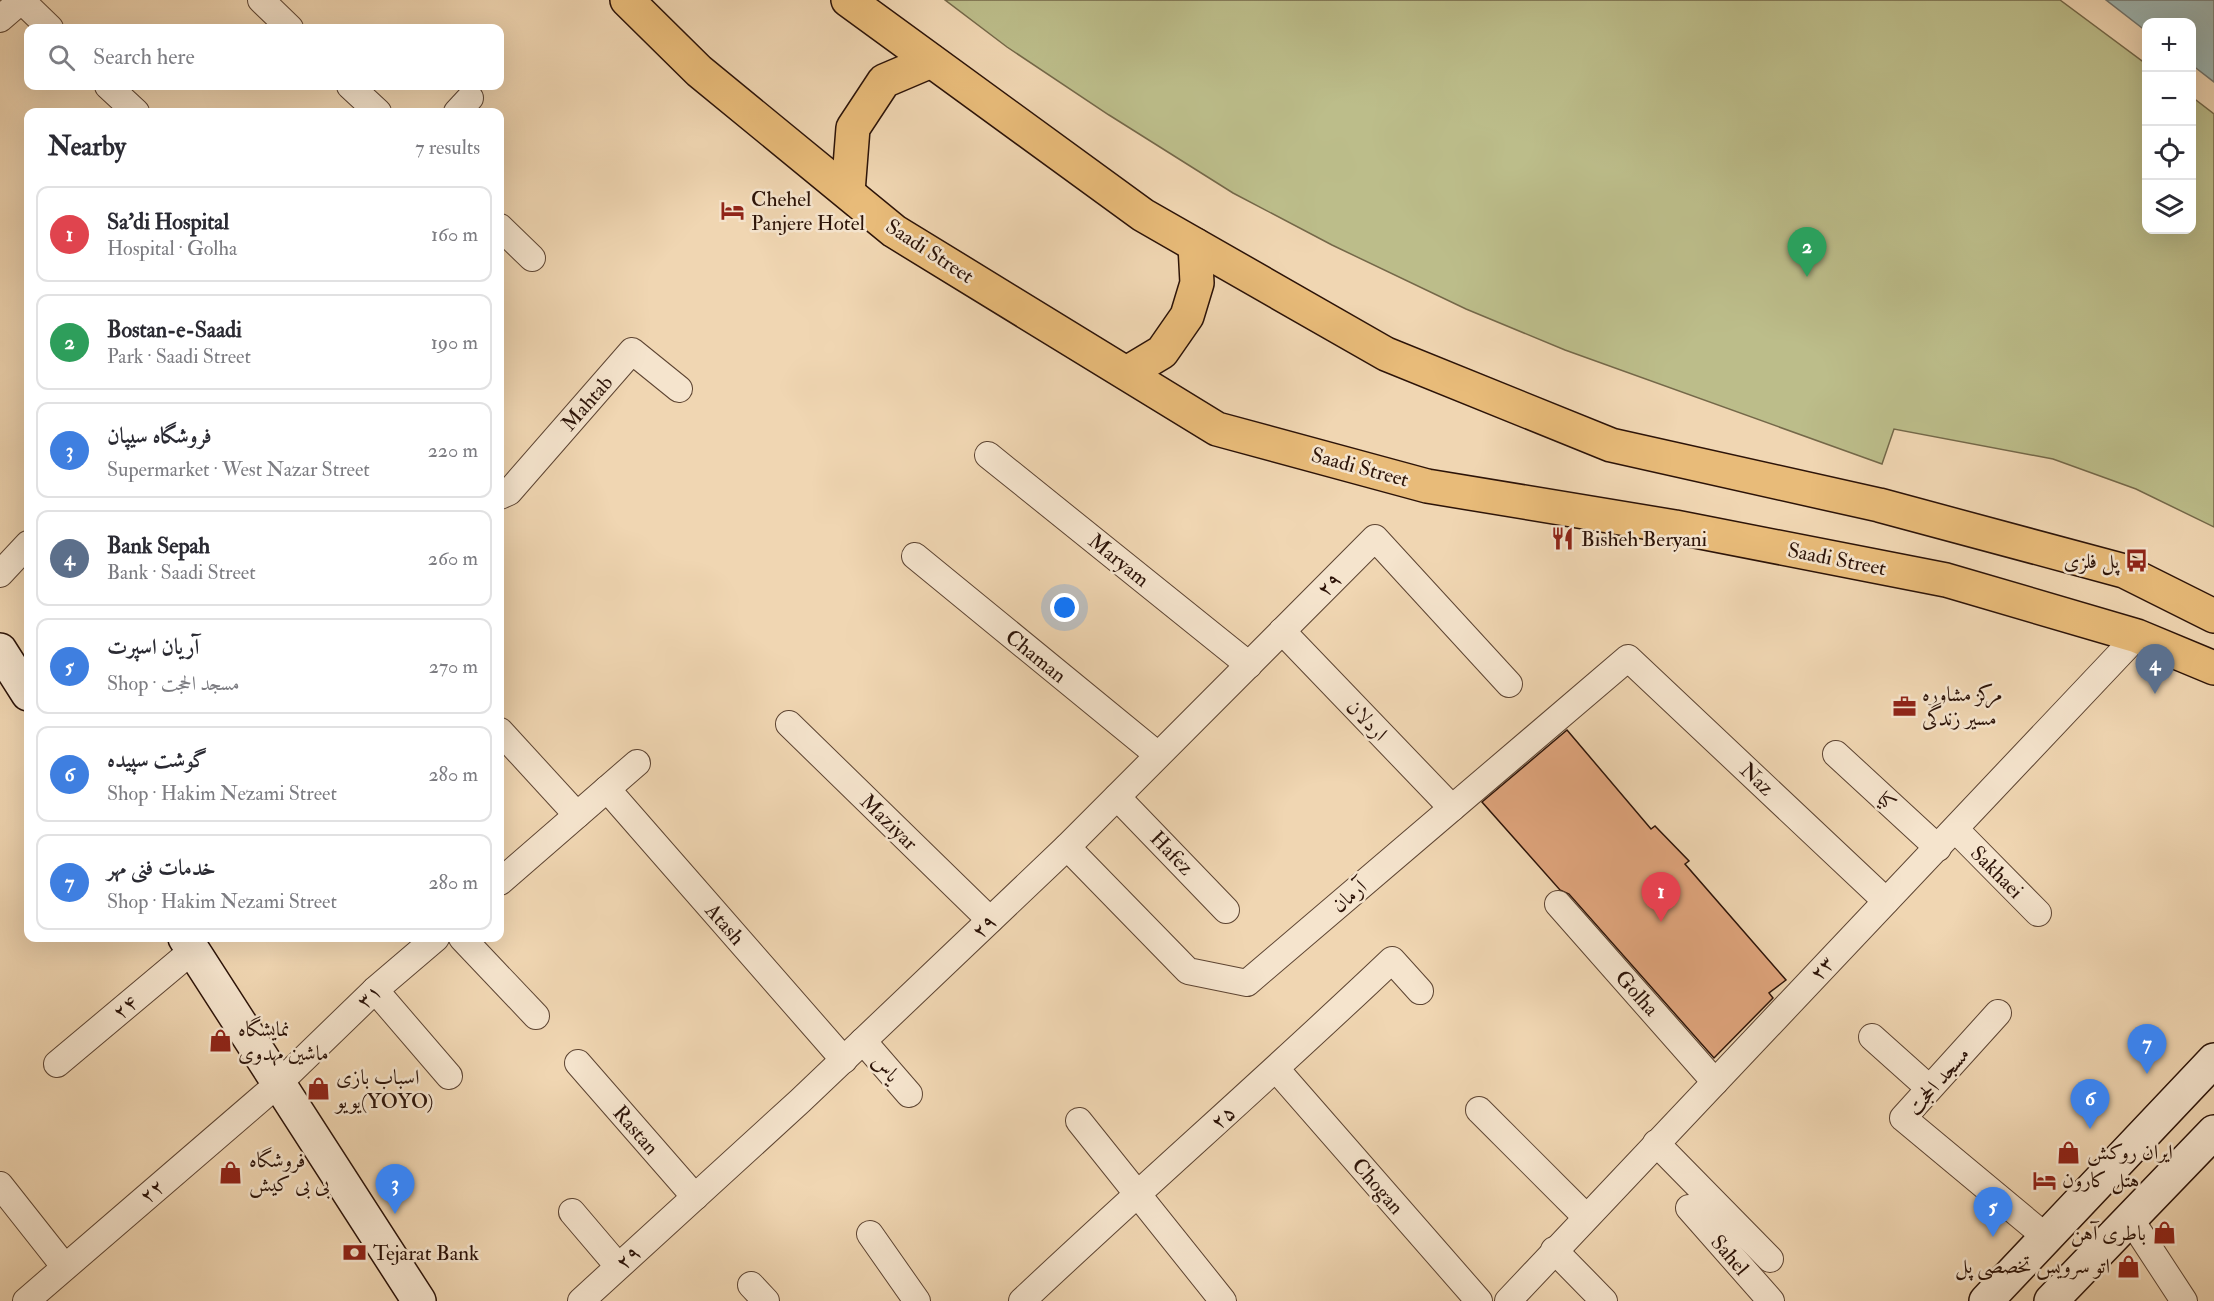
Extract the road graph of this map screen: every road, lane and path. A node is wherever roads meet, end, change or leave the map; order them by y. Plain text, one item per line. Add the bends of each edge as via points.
1 (22, 0) edge
2 (261, 0) edge
3 (627, 0) edge
4 (848, 0) edge
5 (0, 19) edge
6 (46, 24) edge
7 (286, 24) edge
8 (931, 61) junction
9 (112, 90) edge
10 (354, 90) edge
11 (132, 108) edge
12 (374, 108) edge
13 (848, 192) junction
14 (504, 231) edge
15 (1195, 245) junction
16 (532, 258) dead end
17 (1127, 373) junction
18 (679, 389) dead end
19 (988, 455) dead end
20 (504, 494) edge
21 (24, 548) edge
22 (915, 556) dead end
23 (0, 574) edge
24 (2214, 616) edge
25 (1282, 632) junction
26 (2136, 636) junction
27 (0, 650) edge
28 (1628, 658) joint
29 (1249, 665) junction
30 (2214, 668) edge
31 (1509, 684) dead end
32 (24, 688) edge
33 (789, 724) dead end
34 (504, 735) edge
35 (1836, 754) dead end
36 (1158, 755) junction
37 (637, 763) dead end
38 (607, 789) junction
39 (1117, 797) junction
40 (1452, 808) junction
41 (577, 815) junction
42 (1947, 839) junction
43 (1067, 847) junction
44 (504, 879) edge
45 (1886, 901) junction
46 (1558, 904) dead end
47 (1227, 910) dead end
48 (2038, 913) dead end
49 (990, 920) junction
50 (431, 942) edge
51 (466, 942) edge
52 (189, 944) edge
53 (375, 990) junction
54 (1420, 991) dead end
55 (1998, 1012) dead end
56 (536, 1016) dead end
57 (1872, 1037) dead end
58 (863, 1041) junction
59 (844, 1059) junction
60 (2214, 1060) edge
61 (578, 1063) dead end
62 (57, 1064) dead end
63 (1276, 1070) junction
64 (449, 1076) dead end
65 (1715, 1082) junction
66 (279, 1083) junction
67 (1929, 1088) junction
68 (909, 1094) dead end
69 (1479, 1110) dead end
70 (1079, 1120) dead end
71 (2214, 1132) edge
72 (1656, 1143) junction
73 (0, 1185) edge
74 (1136, 1194) junction
75 (695, 1197) junction
76 (1689, 1208) dead end
77 (572, 1212) dead end
78 (1586, 1217) junction
79 (2132, 1220) junction
80 (870, 1234) dead end
81 (2046, 1237) junction
82 (1554, 1250) junction
83 (1770, 1259) dead end
84 (64, 1266) junction
85 (618, 1266) junction
86 (26, 1301) edge
87 (419, 1301) edge
88 (581, 1301) edge
89 (917, 1301) edge
90 (1022, 1301) edge
91 (1223, 1301) edge
92 (1479, 1301) edge
93 (1508, 1301) edge
94 (1604, 1301) edge
95 (1771, 1301) edge
96 (1986, 1301) edge
97 (2051, 1301) edge
98 (2184, 1301) edge

1 - 5 street
1 - 6 street
2 - 7 street
3 - 13 main road, Saadi Street via 699,71
4 - 8 main road
8 - 13 main road via 884,81 853,129
8 - 15 main road via 1143,215
9 - 11 street
10 - 12 street
13 - 17 main road, Saadi Street via 894,231
14 - 16 street
15 - 17 main road via 1197,283 1187,316 1162,352
15 - 24 main road via 1386,354 1611,445 1879,505 2124,571
17 - 26 main road, Saadi Street via 1218,429 1426,486 1675,527 1946,580
18 - 20 street, Mahtab via 632,351
19 - 29 street, Maryam
21 - 23 street
22 - 36 street, Chaman
25 - 29 street, ۲۹
25 - 31 street, ۲۹ via 1375,538
25 - 40 street, اردلان
26 - 30 main road, Saadi Street
26 - 42 street, ۲۳
27 - 32 main road
28 - 40 street, آرمان
28 - 45 street, Naz
29 - 36 street, ۲۹
33 - 49 street, Maziyar
34 - 41 street
35 - 42 street, کیا
36 - 39 street, ۲۹
37 - 38 street
38 - 41 street
38 - 59 street, Atash
39 - 43 street, ۲۹
39 - 47 street, Hafez
40 - 43 street, آرمان via 1247,983 1188,971
41 - 44 street
42 - 45 street, ۲۳
42 - 48 street, Sakhaei
43 - 49 street, ۲۹
45 - 65 street, ۲۳
46 - 65 street, Golha
49 - 58 street, ۲۹
50 - 53 street, ۳۱
51 - 56 street
52 - 62 street, ۲۴
52 - 66 main road
53 - 64 street
53 - 66 street, ۳۱
54 - 63 street, ۲۵ via 1392,960
55 - 67 street, مسجد الحجت
57 - 67 street
58 - 59 street, ۲۹
58 - 68 street, یاس
59 - 75 street, ۲۹
60 - 81 main road
61 - 75 street, Rastan
63 - 74 street, ۲۵
63 - 92 street, Chogan
65 - 72 street, ۲۳
66 - 84 street, ۲۲
66 - 87 main road
67 - 81 street, مسجد الحجت via 1903,1118
69 - 78 street
70 - 74 street
71 - 79 main road
72 - 78 street, ۲۳
72 - 83 street
73 - 84 street
74 - 90 street, ۲۵
74 - 91 street
75 - 85 street, ۲۹
76 - 95 street, Sahel
77 - 85 street
78 - 82 street, ۲۳
79 - 97 main road
79 - 98 street
80 - 89 street
81 - 96 main road
82 - 93 street, ۲۳
82 - 94 street
84 - 86 street, ۲۲
85 - 88 street, ۲۹

